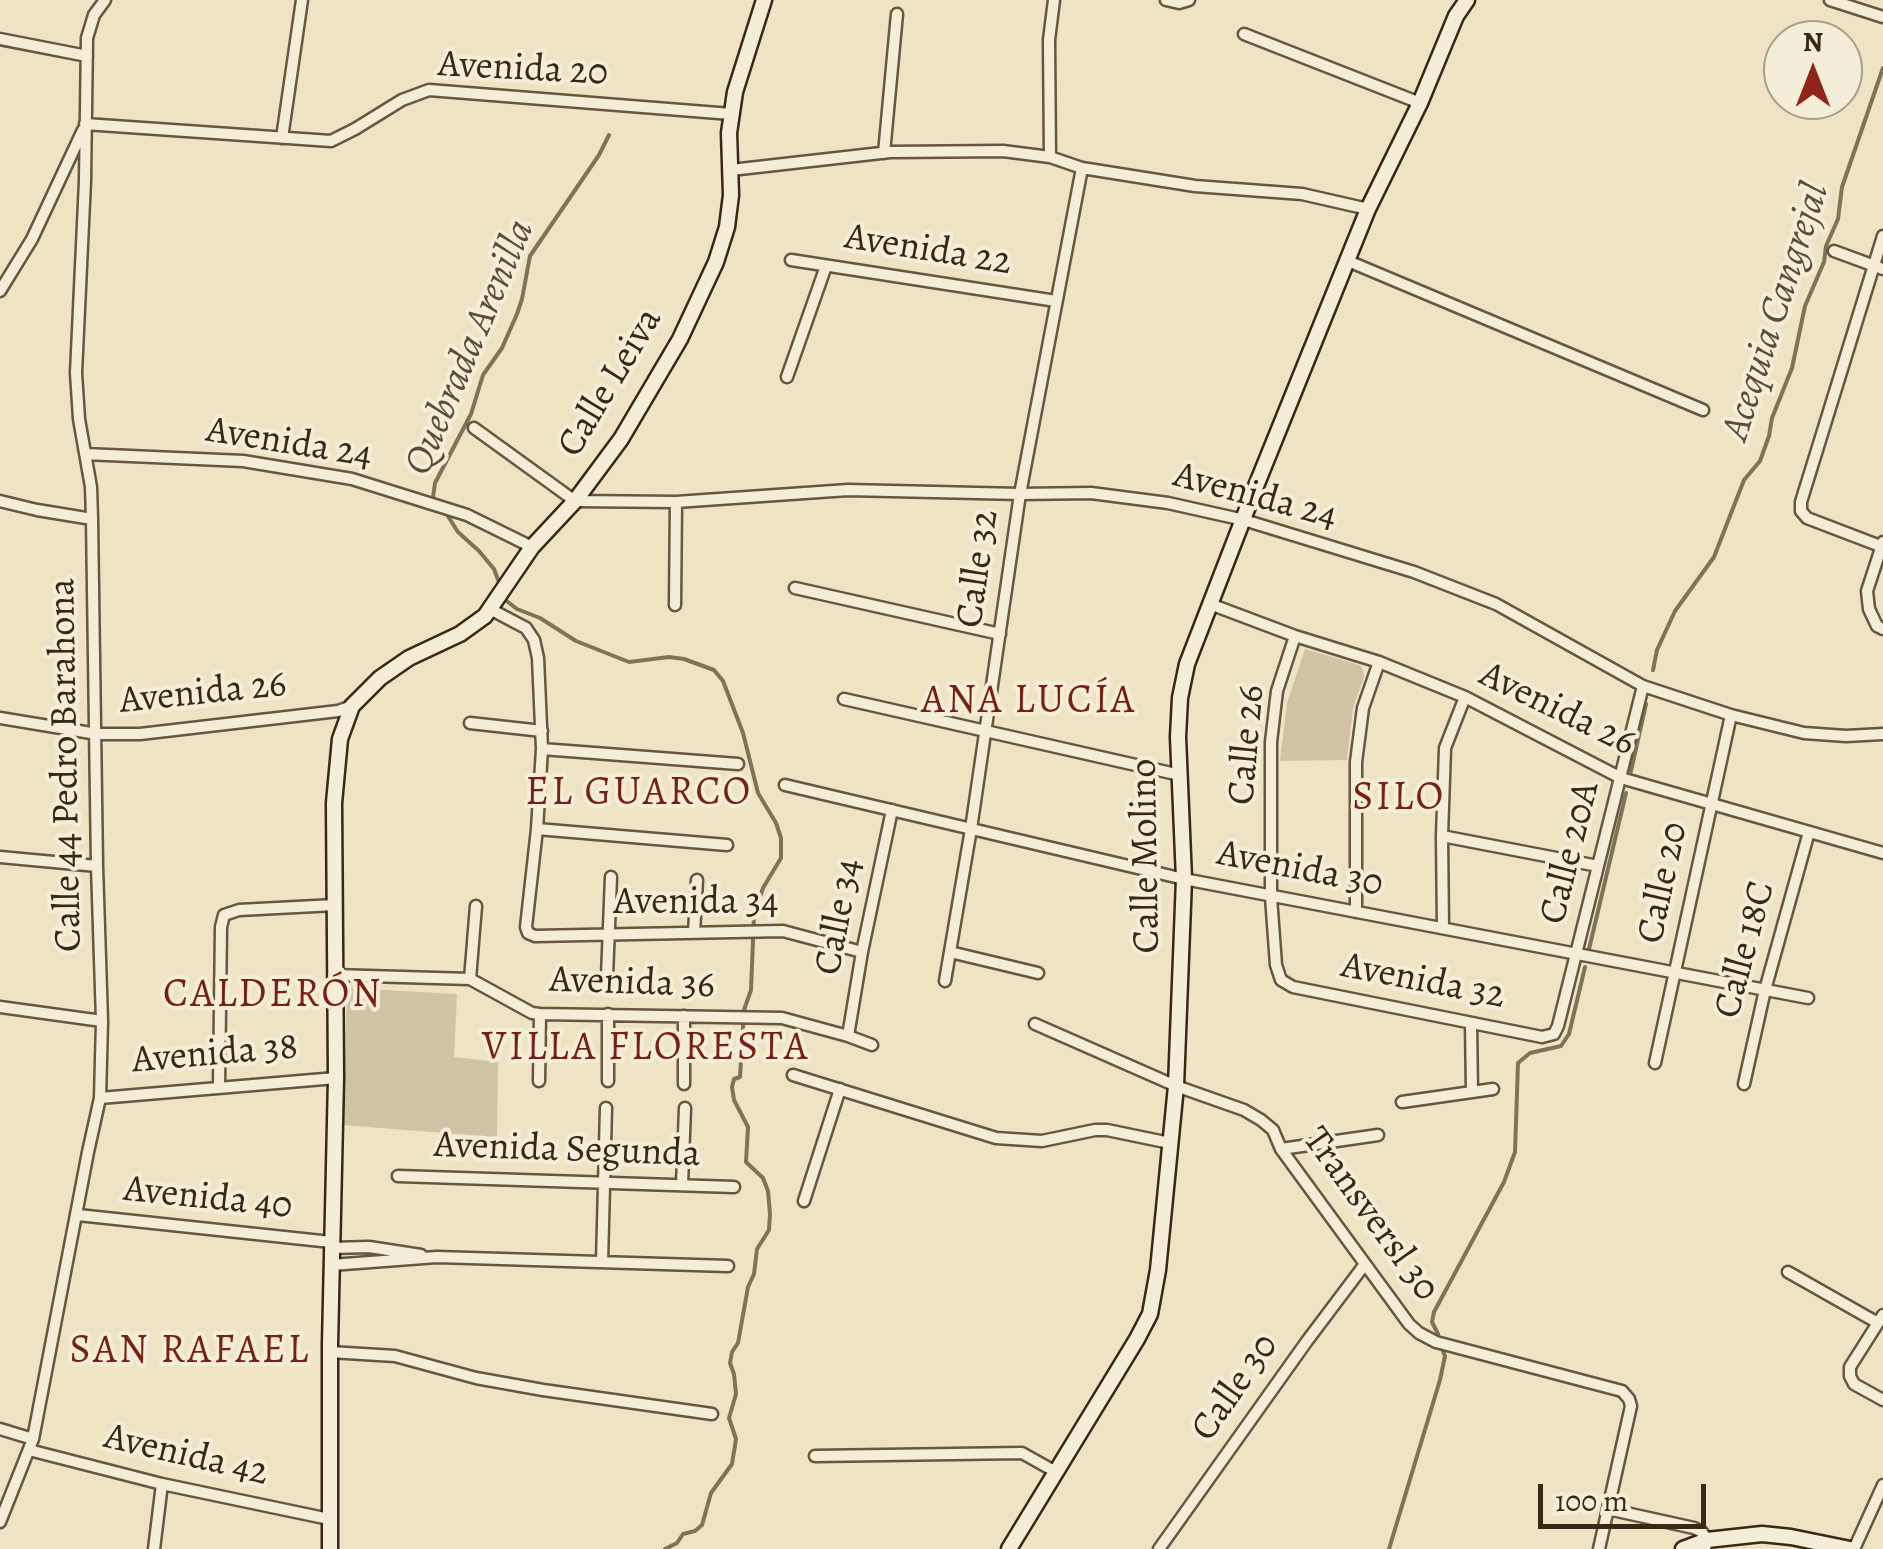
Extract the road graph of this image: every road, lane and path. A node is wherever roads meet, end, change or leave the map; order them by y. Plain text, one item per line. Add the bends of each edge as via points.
1 (105, 0) edge
2 (302, 0) edge
3 (764, 0) edge
4 (1054, 0) edge
5 (1166, 0) edge
6 (1189, 0) edge
7 (1467, 0) edge
8 (1830, 0) edge
9 (1863, 5) edge
10 (897, 14) dead end
11 (1883, 17) edge
12 (1244, 34) dead end
13 (0, 39) edge
14 (87, 56) junction
15 (1420, 103) junction
16 (731, 114) junction
17 (85, 124) junction
18 (282, 138) junction
19 (884, 153) junction
20 (1050, 157) junction
21 (1082, 168) junction
22 (731, 170) junction
23 (1368, 210) junction
24 (1883, 236) edge
25 (1834, 251) dead end
26 (791, 260) dead end
27 (1348, 260) junction
28 (826, 266) junction
29 (1878, 267) edge
30 (0, 291) edge
31 (1056, 301) junction
32 (787, 377) dead end
33 (1703, 410) dead end
34 (474, 428) dead end
35 (84, 454) junction
36 (1020, 494) junction
37 (0, 501) edge
38 (575, 501) junction
39 (676, 502) junction
40 (92, 519) junction
41 (1244, 520) junction
42 (1882, 545) edge
43 (532, 547) junction
44 (795, 588) dead end
45 (1210, 604) junction
46 (675, 605) dead end
47 (490, 609) junction
48 (1883, 629) edge
49 (1000, 634) junction
50 (1295, 636) junction
51 (1379, 662) junction
52 (1643, 686) junction
53 (1466, 697) junction
54 (844, 699) dead end
55 (352, 706) junction
56 (1731, 714) junction
57 (0, 718) edge
58 (470, 724) dead end
59 (542, 731) junction
60 (986, 731) junction
61 (97, 734) junction
62 (1883, 734) edge
63 (542, 749) junction
64 (738, 764) dead end
65 (1180, 776) junction
66 (1621, 778) junction
67 (784, 785) dead end
68 (1712, 804) junction
69 (892, 810) junction
70 (971, 829) junction
71 (537, 830) junction
72 (1809, 832) junction
73 (1442, 836) junction
74 (727, 846) dead end
75 (1883, 853) edge
76 (0, 857) edge
77 (97, 866) junction
78 (1598, 866) junction
79 (611, 877) dead end
80 (1184, 879) junction
81 (697, 880) dead end
82 (1271, 896) junction
83 (335, 905) junction
84 (476, 906) dead end
85 (1356, 912) junction
86 (1443, 928) junction
87 (694, 932) junction
88 (608, 934) junction
89 (862, 952) junction
90 (950, 952) junction
91 (1577, 955) junction
92 (1038, 973) dead end
93 (1675, 973) junction
94 (334, 975) junction
95 (607, 976) dead end
96 (470, 979) junction
97 (1281, 980) joint
98 (945, 981) dead end
99 (1765, 990) junction
100 (1808, 998) dead end
101 (0, 1007) edge
102 (540, 1014) junction
103 (608, 1014) junction
104 (684, 1016) junction
105 (102, 1021) junction
106 (1470, 1022) junction
107 (1035, 1024) dead end
108 (1554, 1034) joint
109 (848, 1036) junction
110 (872, 1045) dead end
111 (1655, 1063) dead end
112 (793, 1075) dead end
113 (336, 1078) junction
114 (539, 1082) dead end
115 (608, 1082) dead end
116 (684, 1084) dead end
117 (1744, 1084) dead end
118 (1176, 1086) junction
119 (220, 1087) junction
120 (840, 1089) junction
121 (1493, 1089) dead end
122 (1472, 1092) junction
123 (100, 1098) junction
124 (1402, 1102) dead end
125 (606, 1108) dead end
126 (685, 1108) dead end
127 (1378, 1134) dead end
128 (1170, 1144) junction
129 (1281, 1149) junction
130 (398, 1176) dead end
131 (604, 1182) junction
132 (682, 1185) junction
133 (734, 1187) dead end
134 (804, 1201) dead end
135 (78, 1215) junction
136 (331, 1245) junction
137 (437, 1257) junction
138 (602, 1262) junction
139 (1365, 1264) junction
140 (331, 1265) junction
141 (728, 1266) dead end
142 (1788, 1272) dead end
143 (1880, 1319) edge
144 (330, 1352) junction
145 (1883, 1400) edge
146 (712, 1414) dead end
147 (0, 1430) edge
148 (31, 1444) junction
149 (815, 1456) dead end
150 (1056, 1472) junction
151 (162, 1484) junction
152 (1883, 1485) edge
153 (1608, 1509) junction
154 (329, 1518) junction
155 (0, 1522) edge
156 (1706, 1544) edge
157 (154, 1549) edge
158 (330, 1549) edge
159 (1009, 1549) edge
160 (1159, 1549) edge
161 (1600, 1549) edge
162 (1682, 1549) edge
163 (1852, 1549) edge

1 - 14 street, Calle 44 Pedro Barahona via 89,28
2 - 18 street
3 - 16 main road, Calle Leiva
4 - 20 street
5 - 6 street
7 - 15 main road, Calle Molino
8 - 9 street
9 - 11 street
10 - 19 street
12 - 15 street
13 - 14 street
14 - 17 street, Calle 44 Pedro Barahona
15 - 23 main road, Calle Molino
16 - 18 street, Avenida 20 via 428,90 332,141
16 - 22 main road, Calle Leiva
17 - 18 street, Avenida 20
17 - 30 street
17 - 35 street, Calle 44 Pedro Barahona via 76,372
19 - 20 street
19 - 22 street
20 - 21 street
21 - 23 street via 1302,194
21 - 31 street, Calle 32
22 - 38 main road, Calle Leiva via 730,212 716,262 621,440
23 - 27 main road, Calle Molino
24 - 29 street
25 - 29 street
26 - 28 street, Avenida 22
27 - 33 street
27 - 41 main road, Calle Molino
28 - 31 street, Avenida 22
28 - 32 street
29 - 42 street via 1800,502 1807,518
31 - 36 street, Calle 32
34 - 38 street
35 - 40 street, Calle 44 Pedro Barahona
35 - 43 street, Avenida 24 via 243,460 352,480 467,514
36 - 39 street, Avenida 24 via 848,490
36 - 41 street, Avenida 24 via 1130,496
36 - 49 street, Calle 32
37 - 40 street
38 - 39 street, Avenida 24
38 - 43 main road, Calle Leiva
39 - 46 street
40 - 61 street, Calle 44 Pedro Barahona
41 - 45 main road, Calle Molino
41 - 52 street, Avenida 24 via 1496,604
42 - 48 street via 1867,591 1869,609
43 - 47 main road, Calle Leiva
44 - 49 street
45 - 50 street, Avenida 26
45 - 65 main road, Calle Molino via 1180,698
47 - 55 main road, Calle Leiva via 460,634 393,668
47 - 59 street via 526,628 534,640
49 - 60 street, Calle 32
50 - 51 street, Avenida 26
50 - 82 street, Calle 26 via 1277,691 1271,742
51 - 53 street, Avenida 26
51 - 85 street via 1363,708 1356,762
52 - 56 street, Avenida 24
52 - 66 street, Calle 20A
53 - 66 street, Avenida 26
53 - 73 street via 1445,748
54 - 60 street
55 - 61 street, Avenida 26
55 - 83 main road via 337,764
56 - 62 street, Avenida 24 via 1804,732
56 - 68 street, Calle 20
57 - 61 street, Avenida 26
58 - 59 street
59 - 63 street
60 - 65 street
60 - 70 street, Calle 32
61 - 77 street, Calle 44 Pedro Barahona
63 - 64 street
63 - 71 street
65 - 80 main road, Calle Molino
66 - 68 street, Avenida 26
66 - 78 street, Calle 20A
67 - 69 street, Avenida 30
68 - 72 street, Avenida 26
68 - 93 street, Calle 20
69 - 70 street, Avenida 30
69 - 89 street, Calle 34
70 - 80 street, Avenida 30
70 - 90 street, Calle 32
71 - 74 street
71 - 88 street, Avenida 34 via 528,933
72 - 75 street, Avenida 26
72 - 99 street, Calle 18C
73 - 78 street
73 - 86 street
76 - 77 street
77 - 105 street, Calle 44 Pedro Barahona
78 - 91 street, Calle 20A
79 - 88 street
80 - 82 street, Avenida 30
80 - 118 main road, Calle Molino
81 - 87 street
82 - 85 street, Avenida 30
82 - 97 street, Calle 26
83 - 94 main road
83 - 119 street via 224,915
84 - 96 street
85 - 86 street, Avenida 30
86 - 91 street, Avenida 30
87 - 88 street, Avenida 34
87 - 89 street, Avenida 34 via 783,931
88 - 95 street
89 - 109 street, Calle 34
90 - 92 street
90 - 98 street, Calle 32
91 - 93 street, Avenida 30
91 - 108 street, Calle 20A
93 - 99 street, Avenida 30
93 - 111 street, Calle 20
94 - 96 street, Avenida 36
94 - 113 main road
96 - 102 street, Avenida 36
97 - 106 street, Avenida 32
99 - 100 street, Avenida 30
99 - 117 street, Calle 18C
101 - 105 street
102 - 103 street, Avenida 36
102 - 114 street
103 - 104 street, Avenida 36
103 - 115 street
104 - 109 street, Avenida 36 via 782,1018
104 - 116 street
105 - 123 street, Calle 44 Pedro Barahona
106 - 108 street, Avenida 32
106 - 122 street
107 - 118 street
109 - 110 street, Avenida 36
112 - 120 street
113 - 119 street, Avenida 38
113 - 136 main road
118 - 128 main road, Calle Molino
118 - 129 street, Transversl 30 via 1261,1120
119 - 123 street, Avenida 38
120 - 128 street via 996,1138 1042,1141 1107,1130
120 - 134 street
121 - 122 street
122 - 124 street
123 - 135 street, Calle 44 Pedro Barahona
125 - 131 street
126 - 132 street
127 - 129 street
128 - 150 main road, Calle Molino via 1150,1314
129 - 139 street, Transversl 30
130 - 131 street, Avenida Segunda
131 - 132 street, Avenida Segunda
131 - 138 street
132 - 133 street, Avenida Segunda
135 - 136 street, Avenida 40
135 - 148 street, Calle 44 Pedro Barahona
136 - 137 street, Avenida 40
136 - 140 main road
137 - 138 street
137 - 140 street
138 - 141 street
139 - 153 street, Transversl 30 via 1409,1324 1436,1342 1629,1398
139 - 160 street, Calle 30
140 - 144 main road
142 - 143 street
143 - 145 street via 1850,1376
144 - 146 street via 395,1356 476,1378
144 - 154 main road
147 - 148 street, Avenida 42
148 - 151 street, Avenida 42
148 - 155 street, Calle 44 Pedro Barahona
149 - 150 street via 1022,1453
150 - 159 main road, Calle Molino
151 - 154 street, Avenida 42
151 - 157 street
152 - 163 street
153 - 156 street via 1694,1528
153 - 161 street
154 - 158 main road
156 - 162 main road
156 - 163 main road via 1762,1534

